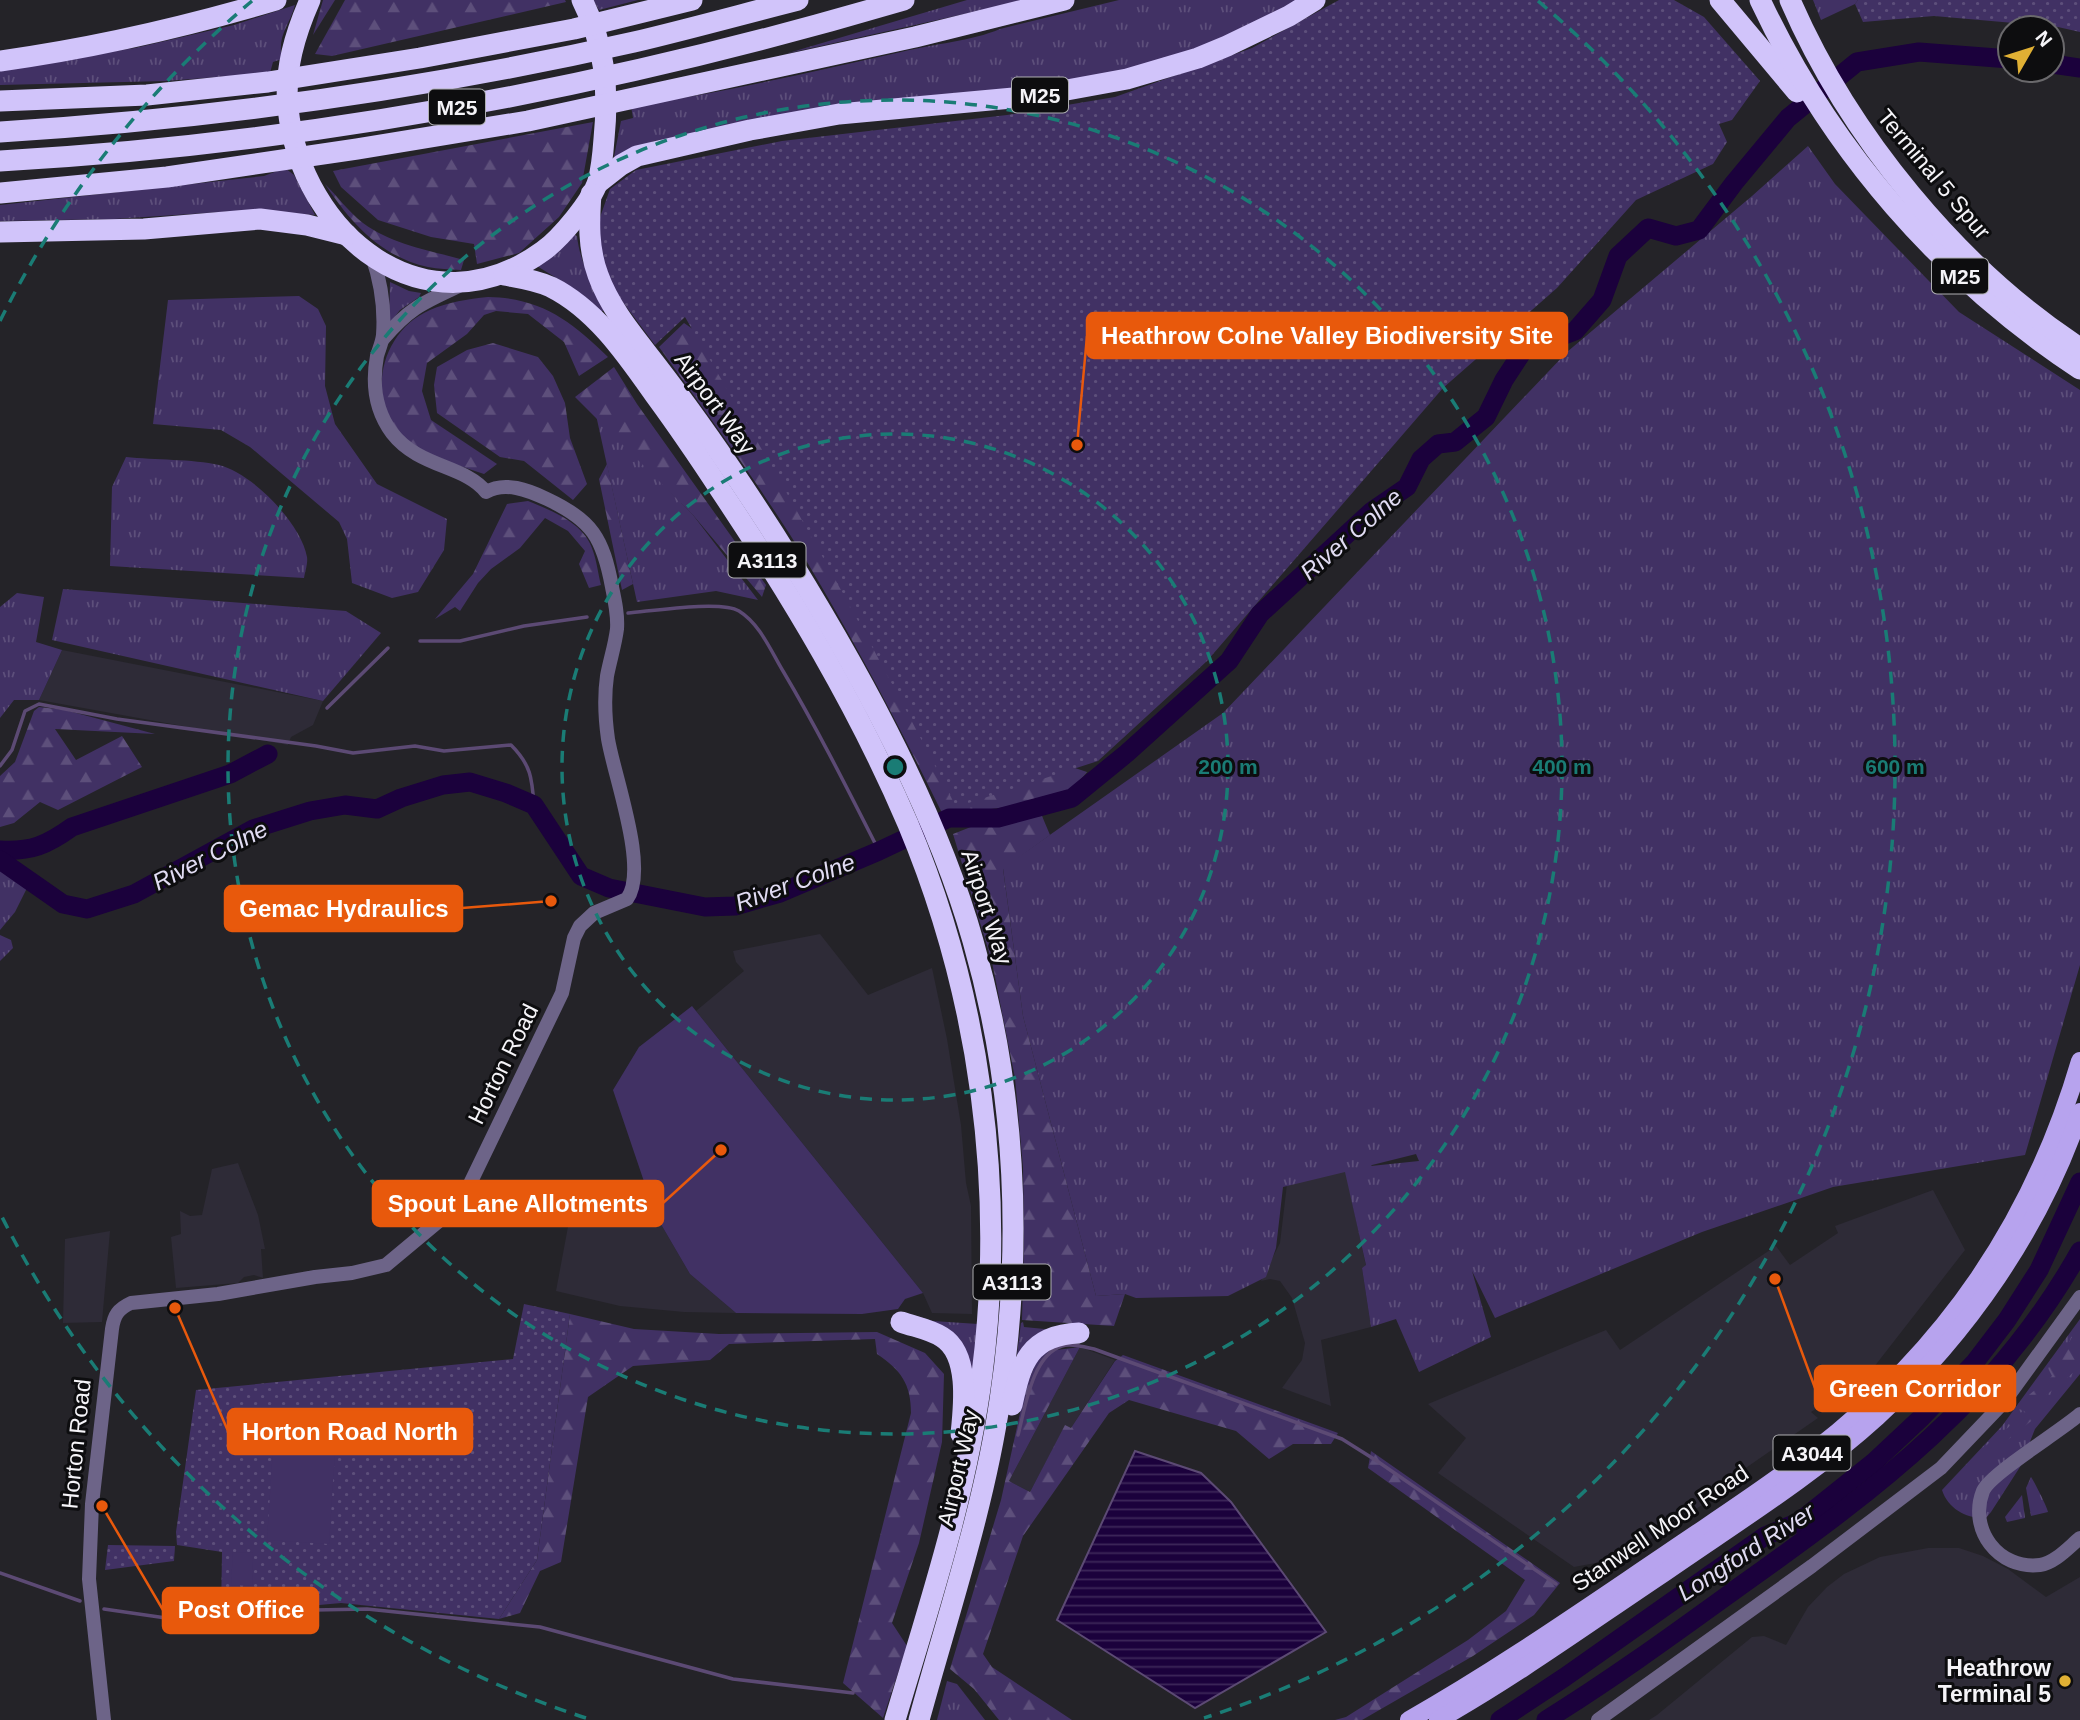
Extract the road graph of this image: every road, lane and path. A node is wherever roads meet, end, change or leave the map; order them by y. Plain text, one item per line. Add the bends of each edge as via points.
1 (276, 0) edge
2 (310, 0) edge
3 (582, 0) edge
4 (692, 0) edge
5 (798, 0) edge
6 (904, 0) edge
7 (1064, 0) edge
8 (1315, 0) edge
9 (1720, 0) edge
10 (1760, 0) edge
11 (1790, 0) edge
12 (1780, 56) junction
13 (0, 61) edge
14 (0, 101) edge
15 (0, 132) edge
16 (0, 161) edge
17 (594, 188) junction
18 (0, 193) edge
19 (0, 232) edge
20 (347, 235) junction
21 (372, 256) junction
22 (504, 275) junction
23 (465, 284) junction
24 (383, 339) junction
25 (2080, 348) edge
26 (2080, 369) edge
27 (916, 818) junction
28 (928, 846) junction
29 (2080, 1061) edge
30 (2080, 1112) edge
31 (2080, 1297) edge
32 (901, 1322) dead end
33 (1079, 1334) dead end
34 (2080, 1414) edge
35 (963, 1481) junction
36 (975, 1520) junction
37 (2080, 1538) edge
38 (104, 1720) edge
39 (895, 1720) edge
40 (919, 1720) edge
41 (1409, 1720) edge
42 (1438, 1720) edge
43 (1598, 1720) edge

1 - 13 highway via 188,26
2 - 20 highway via 290,60 288,107 306,174
3 - 17 highway, Airport Way via 602,53 607,97
4 - 14 highway, M25 via 574,29 268,82 147,95
5 - 15 highway, M25 via 633,42 346,96 135,122
6 - 16 highway, M25 via 648,68 473,105 211,144
7 - 18 highway, M25 via 528,121 167,177
8 - 17 highway, M25 via 1246,38 1154,72 1034,96 839,114 750,130 637,156
9 - 12 highway, M25
10 - 12 highway, M25
11 - 25 highway, Terminal 5 Spur / M25 via 1835,90 1874,147 1938,225 2039,319
12 - 26 highway, Terminal 5 Spur / M25 via 1906,222 1969,283
17 - 22 highway via 558,241
17 - 27 highway, Airport Way / A3113 via 590,252 610,304 703,429 788,556 852,666
19 - 20 highway via 144,229 260,219
20 - 21 highway
21 - 23 highway via 414,277
21 - 24 street, Horton Road via 382,288
22 - 23 highway
22 - 27 highway, Airport Way / A3113 via 550,286 580,306 648,385 784,586
23 - 24 street, Horton Road via 416,306
24 - 38 street, Horton Road via 375,372 376,397 384,419 405,446 473,479 486,492 500,486 523,490 560,506 580,518 602,545 617,609 605,716 634,856 631,894 594,913 580,926 562,993 472,1180 452,1210 394,1260 352,1273 131,1303 116,1313 98,1452 89,1573
27 - 28 highway, Airport Way / A3113
28 - 35 highway, Airport Way / A3113 via 976,1062 987,1149 989,1306
28 - 36 highway, Airport Way / A3113 via 969,928 999,1056 1011,1156 1013,1266 1007,1345
29 - 41 main road, Stanwell Moor Road / A3044 via 2037,1180 1997,1252 1945,1324 1885,1390 1778,1477 1530,1646
30 - 42 main road, Stanwell Moor Road / A3044 via 2046,1191 1994,1282 1917,1378 1876,1418 1800,1479 1560,1644
31 - 43 street via 2004,1402 1941,1468
32 - 35 highway via 945,1338 958,1354 963,1371 958,1456
33 - 36 highway via 1049,1339 1023,1363 998,1467
34 - 37 street via 1996,1475 1984,1489 1978,1510 1987,1542 2000,1556 2018,1563 2041,1565
35 - 39 highway, Airport Way / A3113
36 - 40 highway, Airport Way / A3113

